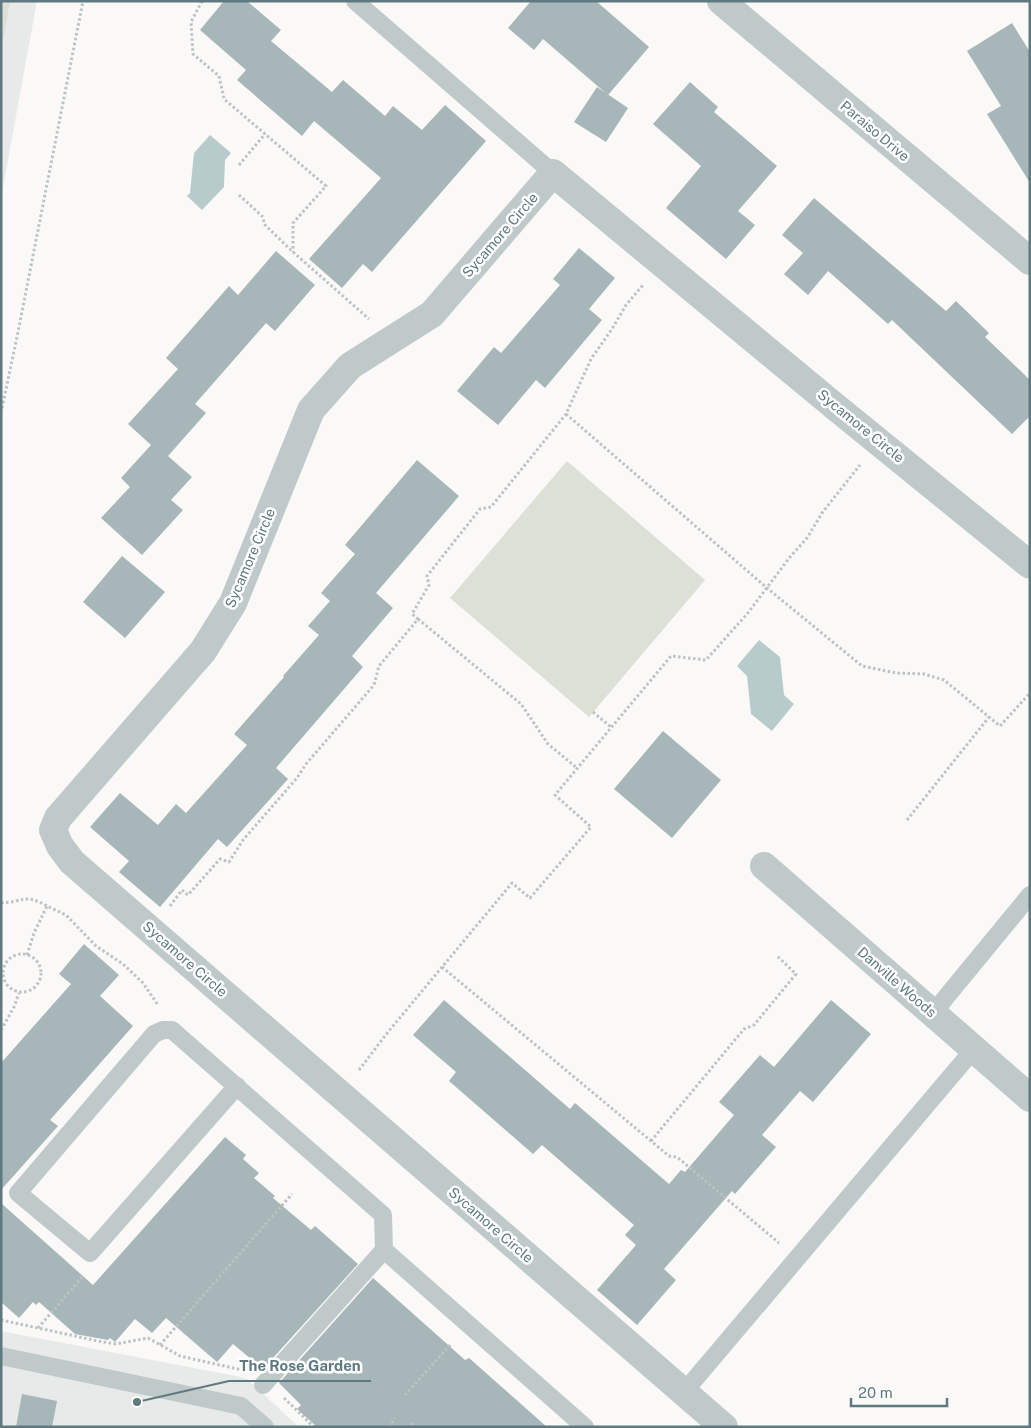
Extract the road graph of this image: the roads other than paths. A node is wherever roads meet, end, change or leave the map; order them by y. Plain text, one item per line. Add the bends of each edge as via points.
1 (355, 1) edge
2 (721, 1) edge
3 (554, 173) junction
4 (1030, 261) edge
5 (1030, 565) edge
6 (764, 866) dead end
7 (1030, 895) edge
8 (933, 1013) junction
9 (974, 1049) junction
10 (237, 1086) junction
11 (1030, 1098) edge
12 (384, 1250) junction
13 (1, 1356) edge
14 (265, 1383) road end
15 (684, 1392) junction
16 (265, 1427) edge
17 (585, 1427) edge
18 (724, 1427) edge

1 - 3 lane
2 - 4 street, Paraiso Drive
3 - 5 street, Sycamore Circle
3 - 15 street, Sycamore Circle via 432,314 350,366 311,410 233,603 203,651 58,818 53,830 72,862
6 - 8 street, Danville Woods
7 - 8 lane
8 - 9 street, Danville Woods
9 - 11 street, Danville Woods
9 - 15 lane
10 - 10 lane via 172,1030 154,1034 18,1193 90,1253
10 - 12 lane via 383,1214
12 - 14 lane
12 - 17 lane
13 - 16 lane via 241,1406
15 - 18 street, Sycamore Circle

